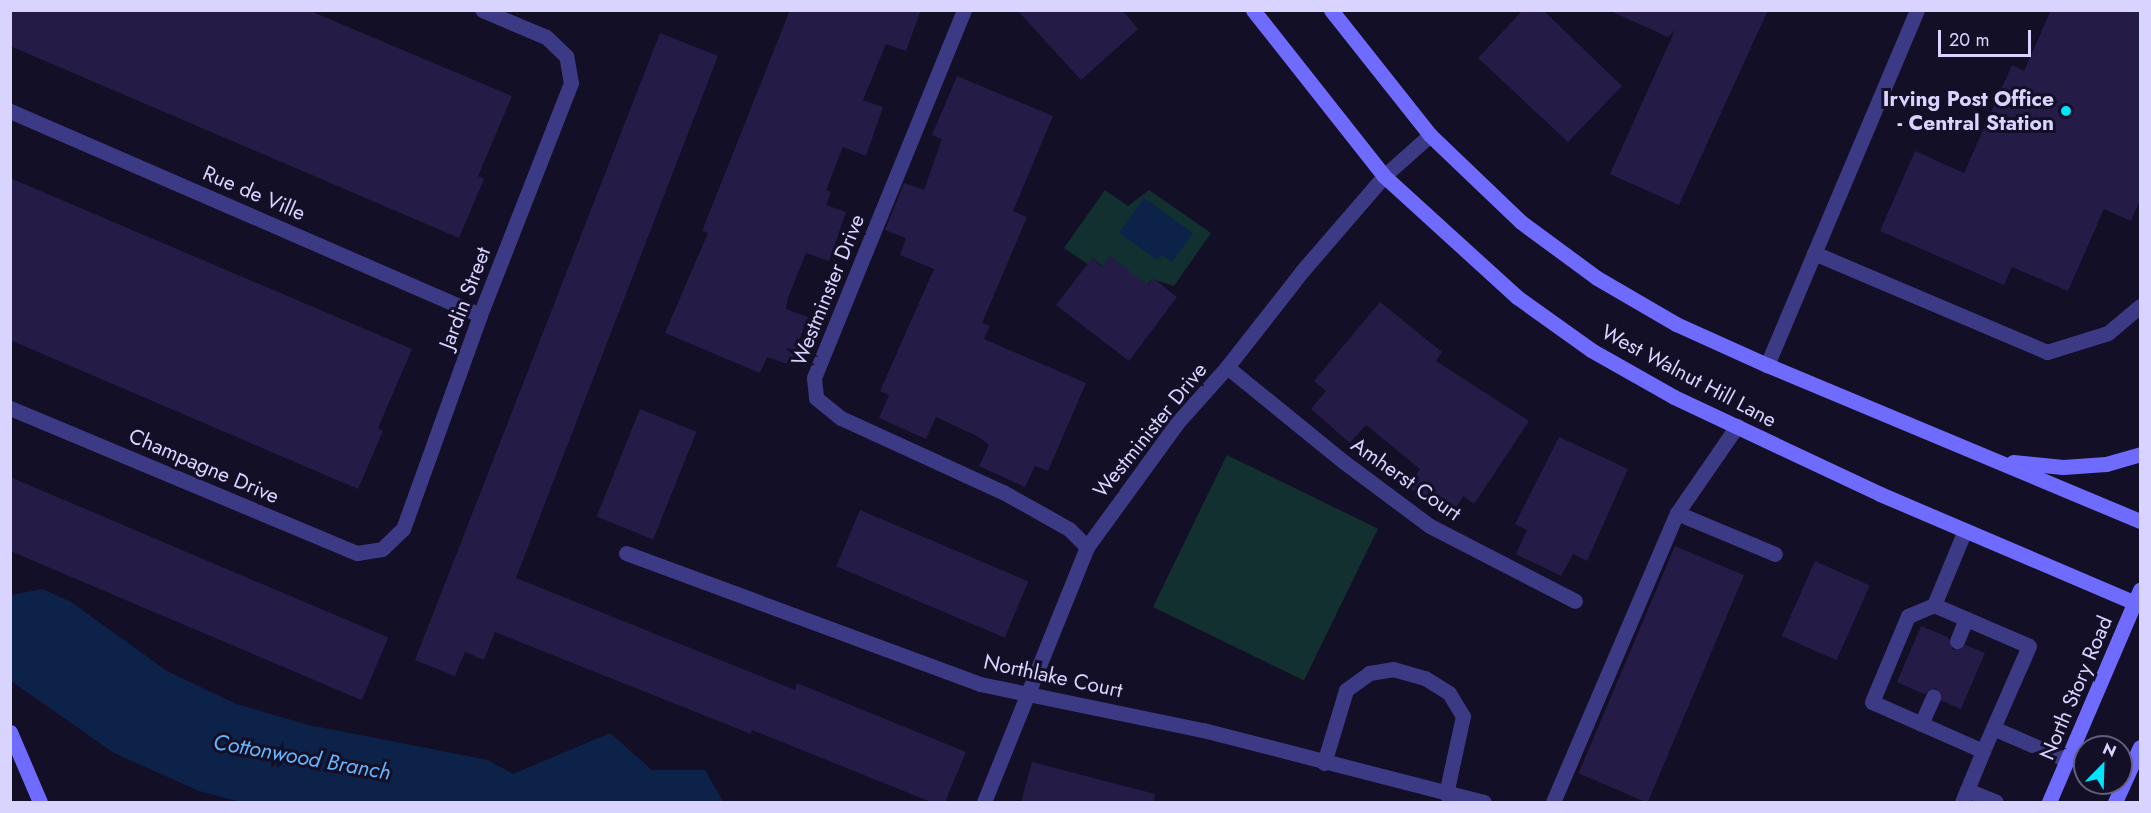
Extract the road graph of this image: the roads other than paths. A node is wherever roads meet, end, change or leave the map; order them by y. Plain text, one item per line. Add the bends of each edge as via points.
1 (482, 10) edge
2 (964, 10) edge
3 (1253, 10) edge
4 (1331, 10) edge
5 (1917, 10) edge
6 (10, 111) edge
7 (1430, 135) junction
8 (1384, 176) junction
9 (1814, 253) junction
10 (2140, 306) edge
11 (480, 315) junction
12 (1767, 365) junction
13 (1227, 367) junction
14 (10, 408) edge
15 (1737, 426) junction
16 (2140, 454) edge
17 (1997, 461) junction
18 (1677, 513) junction
19 (2140, 521) edge
20 (1965, 530) junction
21 (1087, 547) junction
22 (382, 549) joint
23 (626, 553) dead end
24 (1775, 554) dead end
25 (2139, 600) edge
26 (1575, 601) dead end
27 (1934, 605) junction
28 (1966, 619) junction
29 (1957, 641) dead end
30 (1026, 691) junction
31 (1933, 697) dead end
32 (1921, 724) junction
33 (1993, 728) junction
34 (10, 732) edge
35 (2140, 747) edge
36 (14, 750) edge
37 (1983, 751) junction
38 (2067, 760) junction
39 (1324, 763) junction
40 (1446, 794) junction
41 (1965, 796) edge
42 (40, 802) edge
43 (984, 802) edge
44 (1484, 802) edge
45 (1553, 802) edge
46 (1996, 802) edge
47 (2049, 802) edge
48 (2115, 802) edge

1 - 11 street, Jardin Street via 546,37 566,56 571,83
2 - 21 street, Westminster Drive via 814,378 816,398 841,418 1003,492 1069,529
3 - 8 main road, West Walnut Hill Lane
4 - 7 main road, West Walnut Hill Lane
5 - 9 street
6 - 11 street, Rue de Ville
7 - 8 street, Westminister Drive
7 - 12 main road, West Walnut Hill Lane via 1521,222 1598,278 1676,324
8 - 13 street, Westminister Drive
8 - 15 main road, West Walnut Hill Lane via 1517,297 1591,350 1674,397
9 - 10 street via 2047,352 2108,333
9 - 12 street
11 - 22 street, Jardin Street via 403,529
12 - 17 main road, West Walnut Hill Lane
13 - 21 street, Westminister Drive via 1156,450
13 - 26 street, Amherst Court via 1430,526
14 - 22 street, Champagne Drive via 357,553
15 - 18 street
15 - 20 main road, West Walnut Hill Lane
16 - 17 main road via 2106,464 2063,467
17 - 19 main road, West Walnut Hill Lane
18 - 24 street
18 - 45 street
20 - 25 main road, West Walnut Hill Lane
20 - 27 street
21 - 30 street, Westminister Drive
23 - 30 street, Northlake Court via 980,684
25 - 38 main road, North Story Road
27 - 28 street
27 - 32 street via 1908,616 1872,702
28 - 29 street
28 - 33 street via 2029,646
30 - 39 street, Northlake Court via 1203,730
30 - 43 street, Westminister Drive
31 - 32 street
32 - 37 street
33 - 37 street
33 - 38 street
34 - 36 main road
35 - 48 main road
36 - 42 main road
37 - 41 street
38 - 47 main road, North Story Road
39 - 40 street, Northlake Court
39 - 40 street via 1346,690 1369,674 1393,669 1425,678 1449,693 1463,716
40 - 44 street, Northlake Court
41 - 46 street

